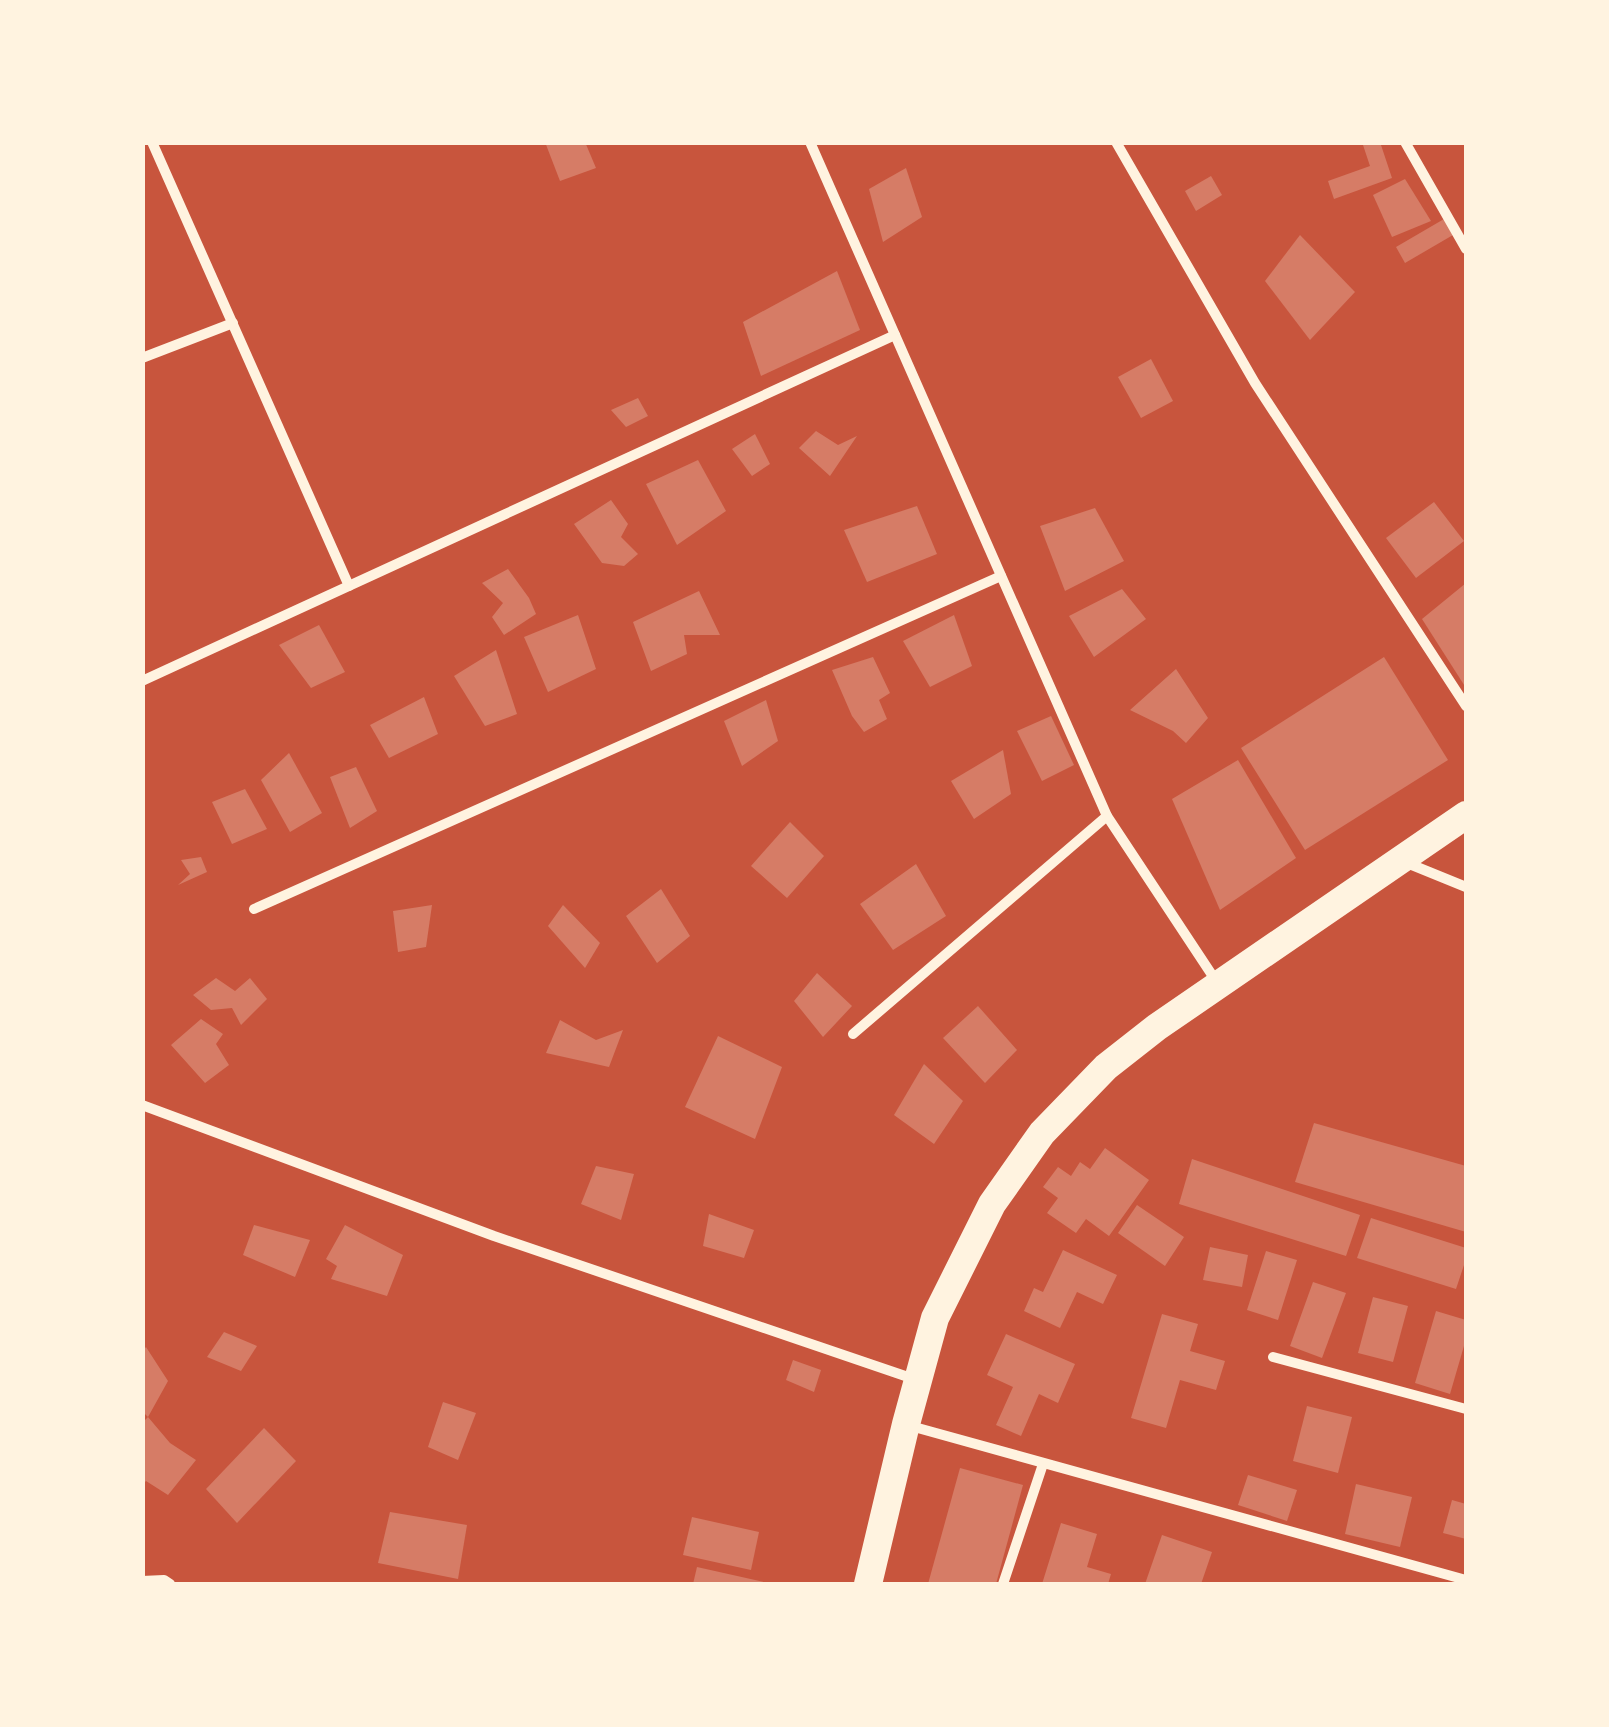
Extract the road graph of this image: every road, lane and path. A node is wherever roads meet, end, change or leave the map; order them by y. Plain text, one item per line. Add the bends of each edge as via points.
1 (152, 142) edge
2 (810, 142) edge
3 (1116, 142) edge
4 (1406, 142) edge
5 (1466, 248) edge
6 (233, 323) junction
7 (895, 335) junction
8 (142, 358) edge
9 (1001, 576) junction
10 (350, 586) junction
11 (142, 682) edge
12 (1466, 706) edge
13 (1466, 815) edge
14 (1107, 816) junction
15 (1403, 861) junction
16 (1466, 887) edge
17 (254, 909) dead end
18 (1218, 984) junction
19 (853, 1034) dead end
20 (142, 1106) edge
21 (1273, 1357) dead end
22 (918, 1380) junction
23 (1466, 1409) edge
24 (906, 1424) junction
25 (1043, 1464) junction
26 (142, 1580) edge
27 (1466, 1580) edge
28 (170, 1584) edge
29 (868, 1584) edge
30 (1004, 1584) edge

1 - 6 street
2 - 7 street
3 - 12 street via 1256,384
4 - 5 street
6 - 8 street
6 - 10 street
7 - 9 street
7 - 10 street
9 - 14 street
9 - 17 street
10 - 11 street
13 - 15 highway
14 - 18 street
14 - 19 street
15 - 16 street
15 - 18 highway
18 - 22 highway via 1106,1067 1007,1180 936,1318
20 - 22 street via 494,1236
21 - 23 street
22 - 24 highway
24 - 25 street
24 - 29 highway
25 - 27 street
25 - 30 street
26 - 28 street

